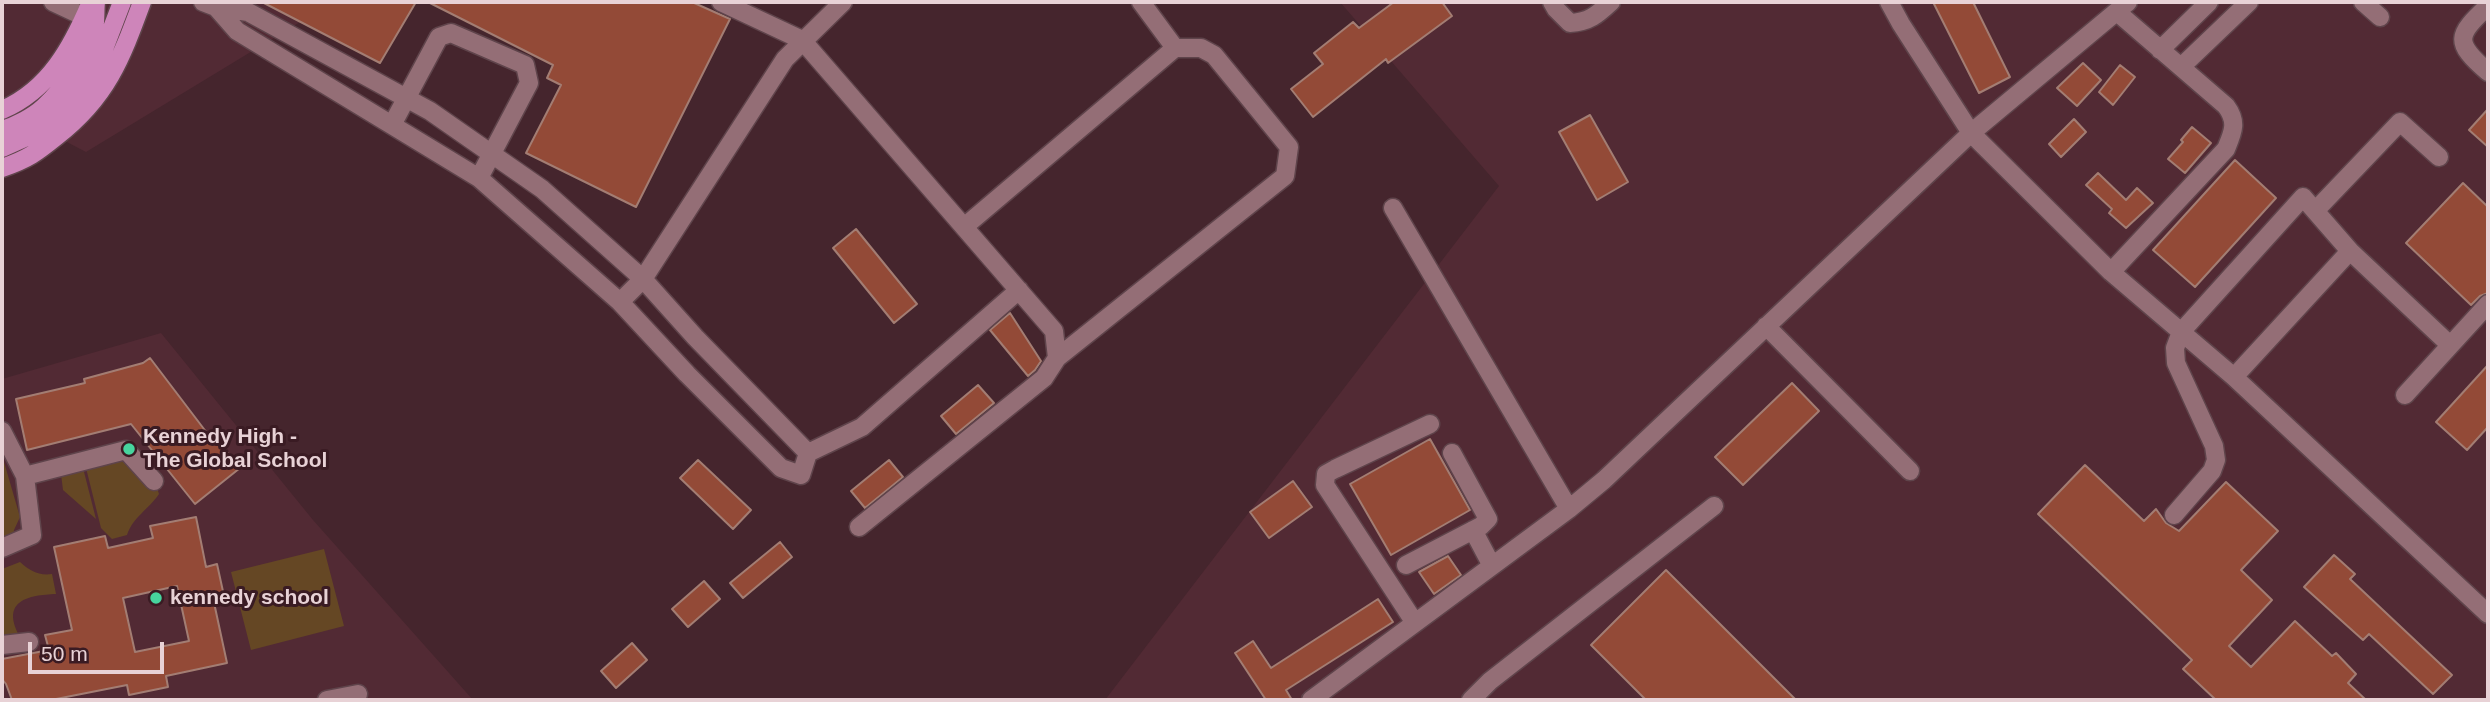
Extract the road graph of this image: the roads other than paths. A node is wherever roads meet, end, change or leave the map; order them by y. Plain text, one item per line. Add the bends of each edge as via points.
1 (53, 2) edge
2 (122, 2) edge
3 (142, 2) edge
4 (721, 2) edge
5 (843, 2) edge
6 (1141, 2) edge
7 (1552, 2) edge
8 (1611, 2) edge
9 (1889, 2) edge
10 (2208, 2) edge
11 (2249, 2) edge
12 (2362, 2) edge
13 (213, 4) edge
14 (2488, 6) edge
15 (91, 7) edge
16 (250, 7) edge
17 (2122, 7) edge
18 (2380, 17) dead end
19 (237, 31) junction
20 (802, 40) junction
21 (1175, 48) junction
22 (2160, 50) junction
23 (2181, 67) junction
24 (2488, 72) edge
25 (405, 97) junction
26 (5, 104) edge
27 (392, 125) junction
28 (2, 131) edge
29 (1971, 133) junction
30 (2, 148) edge
31 (492, 153) junction
32 (2439, 157) dead end
33 (2, 168) edge
34 (480, 178) junction
35 (1393, 208) dead end
36 (2315, 211) junction
37 (964, 227) junction
38 (2350, 251) junction
39 (2111, 272) junction
40 (643, 279) junction
41 (1019, 290) junction
42 (620, 302) junction
43 (2488, 304) edge
44 (1766, 326) junction
45 (2181, 332) junction
46 (2450, 345) junction
47 (1057, 358) junction
48 (2234, 377) junction
49 (2404, 395) dead end
50 (1430, 424) dead end
51 (2, 431) edge
52 (808, 453) junction
53 (1452, 453) dead end
54 (1910, 471) dead end
55 (25, 476) junction
56 (154, 481) dead end
57 (1714, 506) dead end
58 (1569, 509) junction
59 (2174, 515) dead end
60 (859, 527) dead end
61 (1473, 530) junction
62 (2, 548) edge
63 (1406, 565) dead end
64 (1492, 566) junction
65 (2488, 614) edge
66 (1415, 623) junction
67 (29, 642) dead end
68 (2, 645) edge
69 (358, 694) dead end
70 (327, 700) edge
71 (1311, 700) edge
72 (1471, 700) edge

1 - 15 street
2 - 30 main road via 99,62 73,100 31,135
3 - 33 main road via 123,55 81,117 27,160
4 - 20 street
5 - 20 street
6 - 21 street
7 - 8 street via 1570,23 1578,23
9 - 29 street
10 - 22 street
11 - 23 street
12 - 18 street
13 - 16 street
13 - 19 street
14 - 24 street via 2463,31 2462,39
15 - 26 main road via 68,51 48,76 27,98
15 - 28 main road via 94,29 84,55 44,107
16 - 19 street
16 - 25 street
17 - 22 street
17 - 29 street
19 - 27 street
20 - 37 street
20 - 40 street via 785,59
21 - 37 street
21 - 47 street via 1201,48 1214,55 1289,146 1284,176
22 - 23 street
23 - 39 street via 2226,106 2235,128 2226,149
25 - 27 street
25 - 31 street
25 - 31 street via 439,37 451,33 525,65 529,83
27 - 34 street
29 - 39 street
29 - 44 street
31 - 34 street
31 - 40 street via 542,189
32 - 36 street via 2400,122
34 - 42 street
35 - 58 street
36 - 38 street
36 - 45 street via 2303,197
37 - 41 street
38 - 46 street
38 - 48 street
39 - 45 street
40 - 42 street
40 - 52 street
41 - 47 street via 1054,331
41 - 52 street via 862,427
42 - 52 street via 782,468 801,475
43 - 46 street
44 - 54 street
44 - 58 street
45 - 48 street
45 - 59 street via 2176,363 2216,460
46 - 49 street
47 - 60 street via 1044,378
48 - 65 street
50 - 66 street via 1326,474 1325,485
51 - 55 street
53 - 61 street via 1487,515 1486,523
55 - 56 street via 126,450
55 - 62 street via 32,535
57 - 72 street
58 - 64 street
61 - 63 street
61 - 64 street
64 - 66 street
66 - 71 street
67 - 68 street
69 - 70 street

